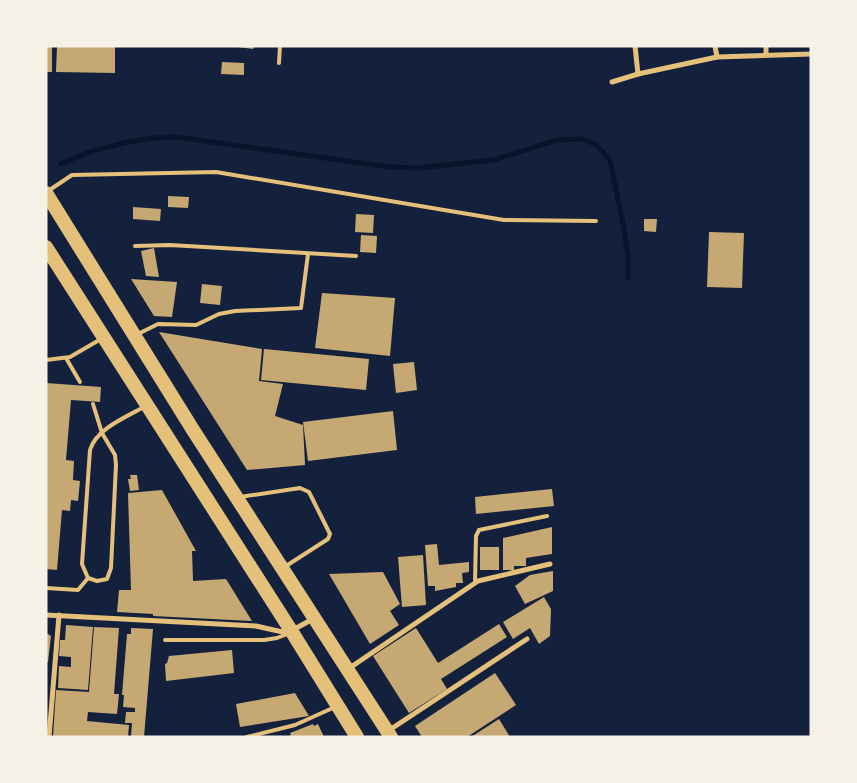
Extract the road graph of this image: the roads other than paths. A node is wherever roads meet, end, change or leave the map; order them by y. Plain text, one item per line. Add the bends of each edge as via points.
1 (280, 46) edge
2 (635, 46) edge
3 (716, 46) edge
4 (766, 46) edge
5 (811, 54) edge
6 (766, 55) junction
7 (716, 57) junction
8 (279, 63) dead end
9 (638, 74) junction
10 (612, 82) dead end
11 (46, 193) edge
12 (596, 221) dead end
13 (135, 246) dead end
14 (46, 247) edge
15 (308, 254) junction
16 (356, 256) dead end
17 (135, 336) junction
18 (103, 338) junction
19 (66, 358) junction
20 (46, 360) edge
21 (80, 382) dead end
22 (93, 404) dead end
23 (146, 406) junction
24 (102, 433) junction
25 (237, 497) junction
26 (548, 516) dead end
27 (550, 564) dead end
28 (284, 568) junction
29 (88, 578) junction
30 (475, 583) junction
31 (46, 588) edge
32 (46, 615) edge
33 (59, 616) junction
34 (315, 618) junction
35 (292, 632) junction
36 (528, 639) dead end
37 (165, 640) dead end
38 (348, 669) junction
39 (337, 706) junction
40 (389, 734) edge
41 (49, 737) edge
42 (247, 737) edge
43 (357, 737) edge

1 - 8 lane
2 - 9 street
3 - 7 street
4 - 6 street
5 - 6 street
6 - 7 street
7 - 9 street
9 - 10 street
11 - 12 lane via 72,174 216,172 504,220
11 - 17 highway
13 - 15 lane via 170,245
14 - 18 highway
15 - 16 lane
15 - 17 lane via 301,308 234,311 190,326 158,324
17 - 25 highway
18 - 19 lane
18 - 23 highway
19 - 20 lane
19 - 21 lane
22 - 24 lane
23 - 24 lane
23 - 35 highway
24 - 29 lane via 93,441 90,450 82,564
24 - 29 lane via 115,457 111,568 107,579
25 - 28 highway
25 - 28 lane via 300,488 309,492 330,534 328,539
26 - 30 lane via 479,530 476,536
27 - 30 street
28 - 34 highway
29 - 31 lane via 78,590
30 - 38 street
32 - 33 street
33 - 35 street via 256,626
33 - 41 street
34 - 35 street
34 - 38 highway
35 - 37 lane via 264,640
35 - 39 highway
36 - 40 street
38 - 40 highway
39 - 42 lane via 295,725
39 - 43 highway

